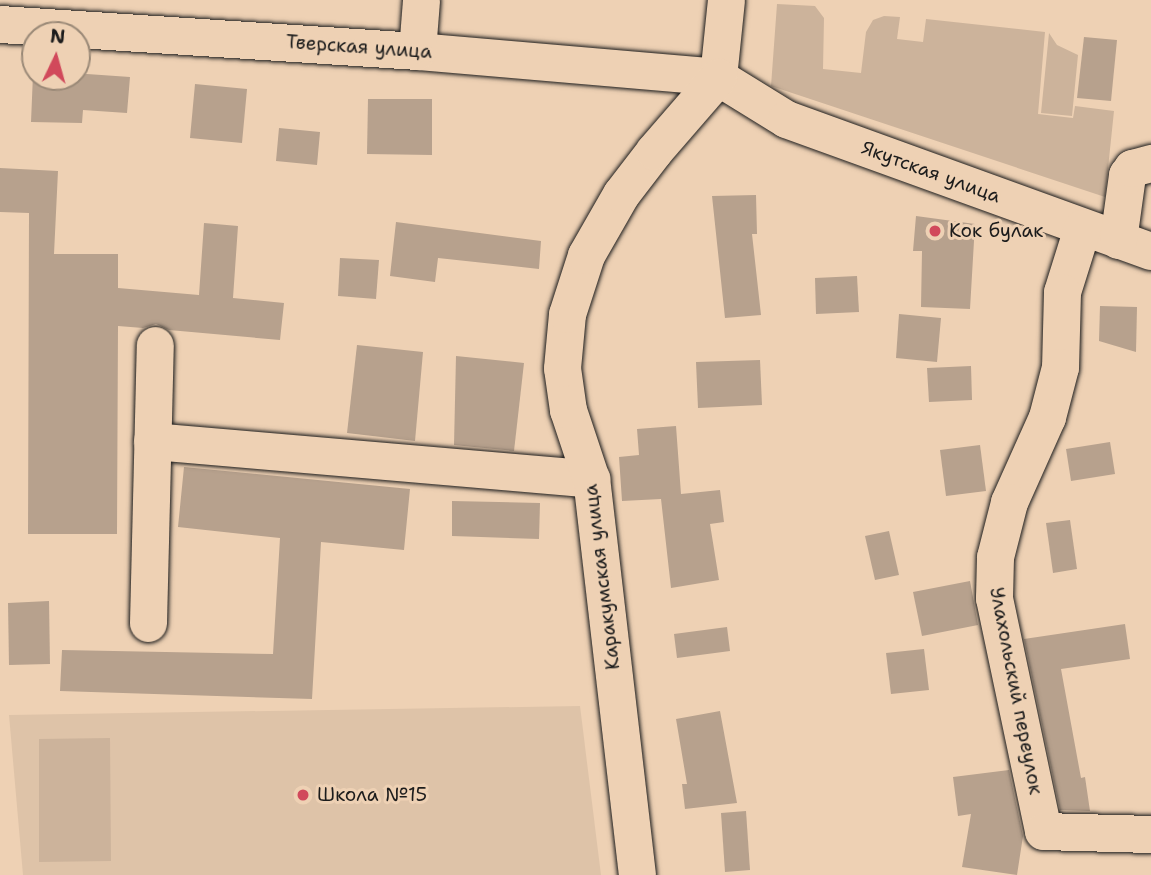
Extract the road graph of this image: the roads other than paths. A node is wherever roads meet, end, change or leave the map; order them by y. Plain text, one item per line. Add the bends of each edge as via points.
1 (421, 0) edge
2 (726, 0) edge
3 (0, 24) edge
4 (417, 51) junction
5 (718, 77) junction
6 (1151, 163) edge
7 (1082, 228) junction
8 (1134, 245) edge
9 (155, 345) dead end
10 (152, 441) junction
11 (591, 479) junction
12 (148, 623) dead end
13 (1151, 834) edge
14 (637, 875) edge

1 - 4 street
2 - 5 street
3 - 4 street, Тверская улица
4 - 5 street, Тверская улица
5 - 7 street, Якутская улица via 786,119
5 - 11 street, Каракумская улица via 621,194 582,267 567,314 562,368 568,410
6 - 8 street via 1132,168 1127,175
7 - 8 street, Якутская улица
7 - 13 street, Улахольский переулок via 1062,292 1060,367 1047,417 1009,502 995,557 995,598 1043,831
9 - 10 street
10 - 11 street
10 - 12 street
11 - 14 street, Каракумская улица

